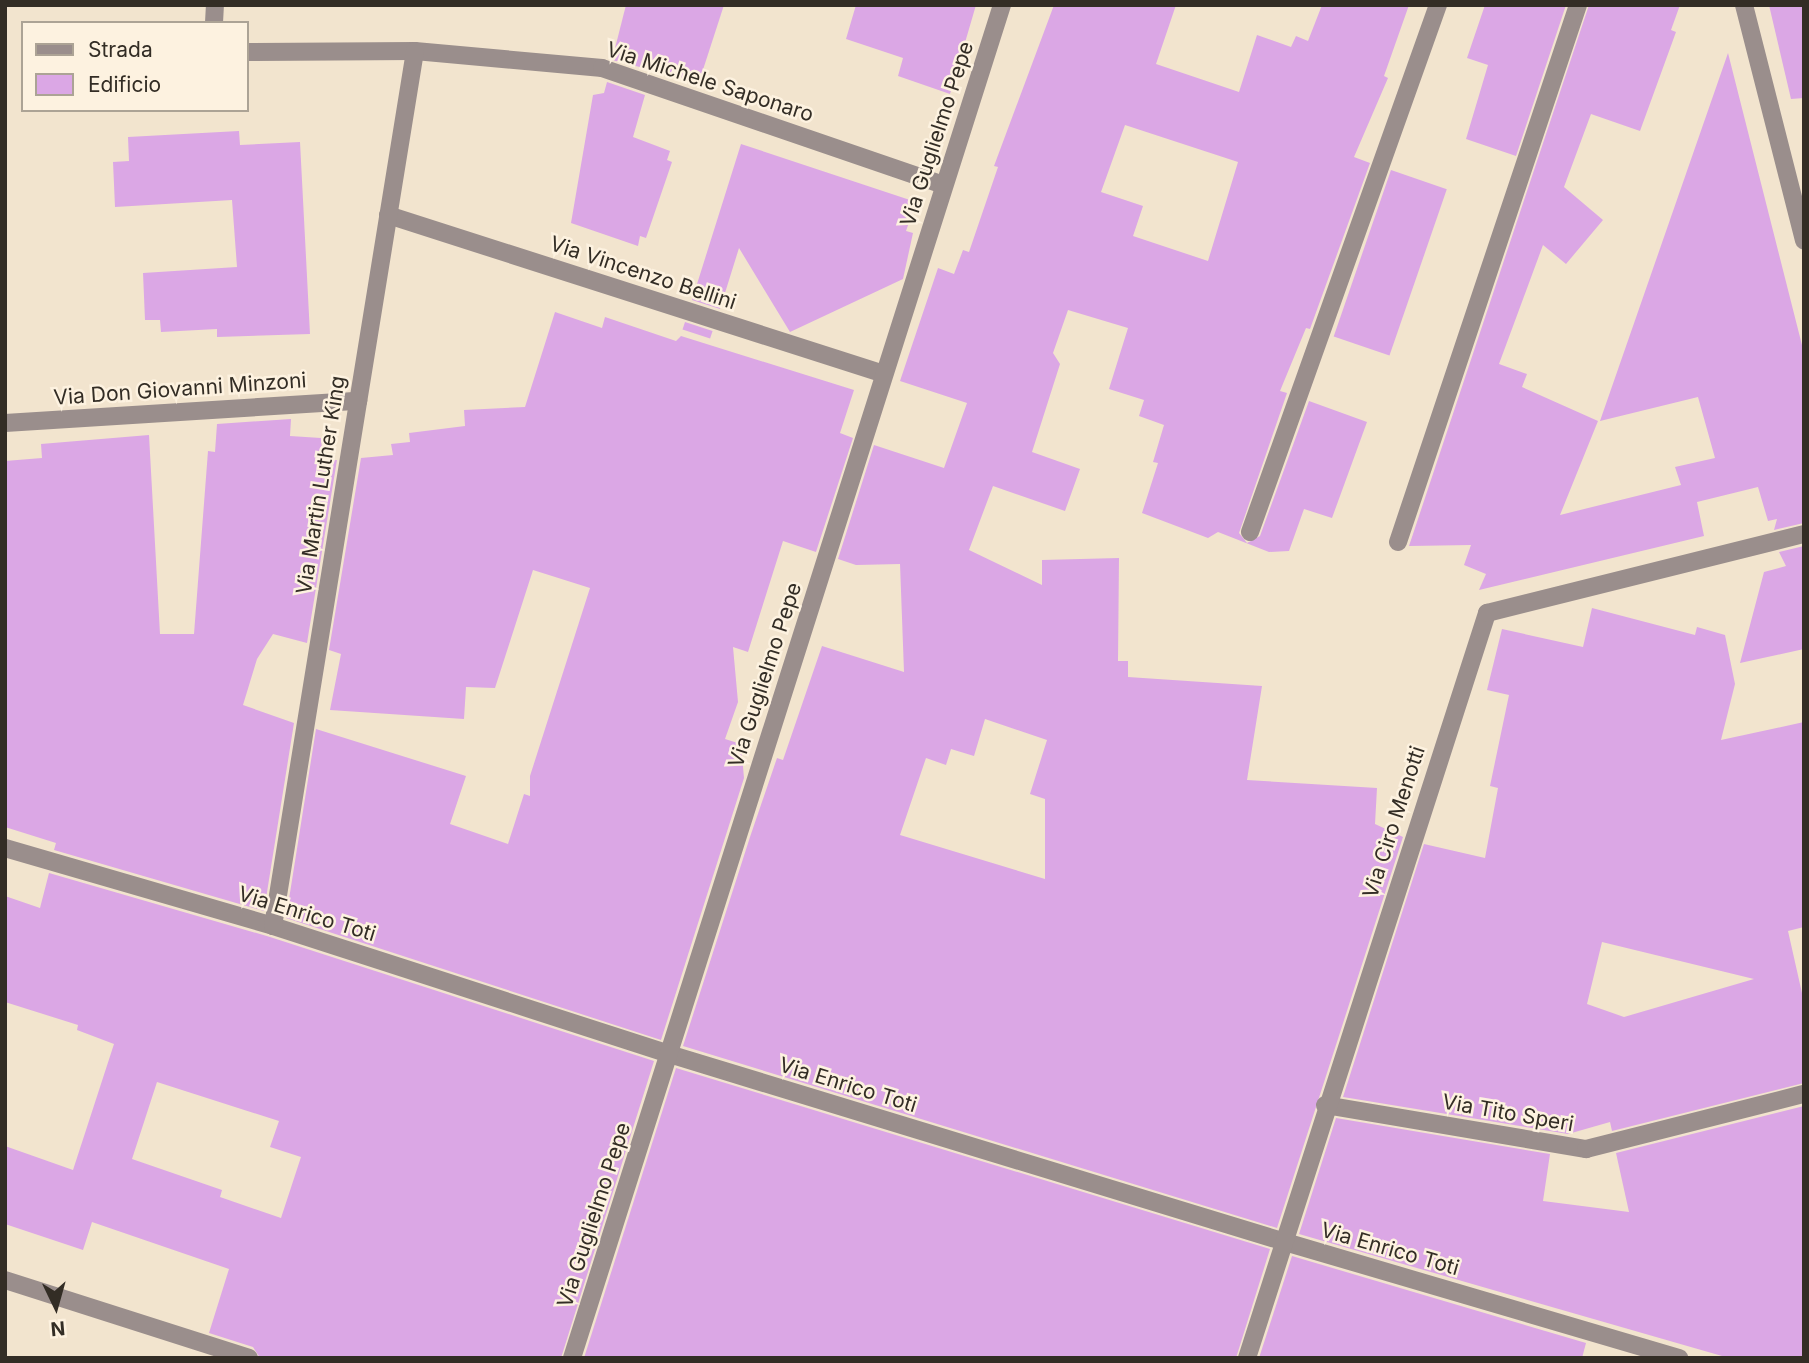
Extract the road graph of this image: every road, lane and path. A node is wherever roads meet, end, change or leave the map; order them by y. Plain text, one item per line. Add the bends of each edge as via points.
1 (1002, 5) edge
2 (1438, 5) edge
3 (1578, 5) edge
4 (1744, 5) edge
5 (415, 51) junction
6 (248, 52) edge
7 (943, 185) junction
8 (388, 215) junction
9 (1804, 240) edge
10 (884, 374) junction
11 (358, 401) junction
12 (5, 423) edge
13 (1250, 533) dead end
14 (1804, 534) edge
15 (1398, 542) dead end
16 (5, 848) edge
17 (272, 926) junction
18 (669, 1054) junction
19 (1804, 1094) edge
20 (1325, 1105) junction
21 (1285, 1242) junction
22 (5, 1280) edge
23 (249, 1358) edge
24 (572, 1358) edge
25 (1247, 1358) edge
26 (1679, 1358) edge

1 - 7 street, Via Guglielmo Pepe
2 - 13 street
3 - 15 street
4 - 9 street
5 - 6 street, Via Michele Saponaro
5 - 7 street, Via Michele Saponaro via 602,68
5 - 8 street, Via Martin Luther King
7 - 10 street, Via Guglielmo Pepe
8 - 10 street, Via Vincenzo Bellini
8 - 11 street, Via Martin Luther King
10 - 18 street, Via Guglielmo Pepe
11 - 12 street, Via Don Giovanni Minzoni
11 - 17 street, Via Martin Luther King
14 - 20 street, Via Ciro Menotti via 1487,613
16 - 17 street, Via Enrico Toti
17 - 18 street, Via Enrico Toti
18 - 21 street, Via Enrico Toti
18 - 24 street, Via Guglielmo Pepe
19 - 20 street, Via Tito Speri via 1586,1149
20 - 21 street, Via Ciro Menotti
21 - 25 street, Via Ciro Menotti
21 - 26 street, Via Enrico Toti
22 - 23 street

